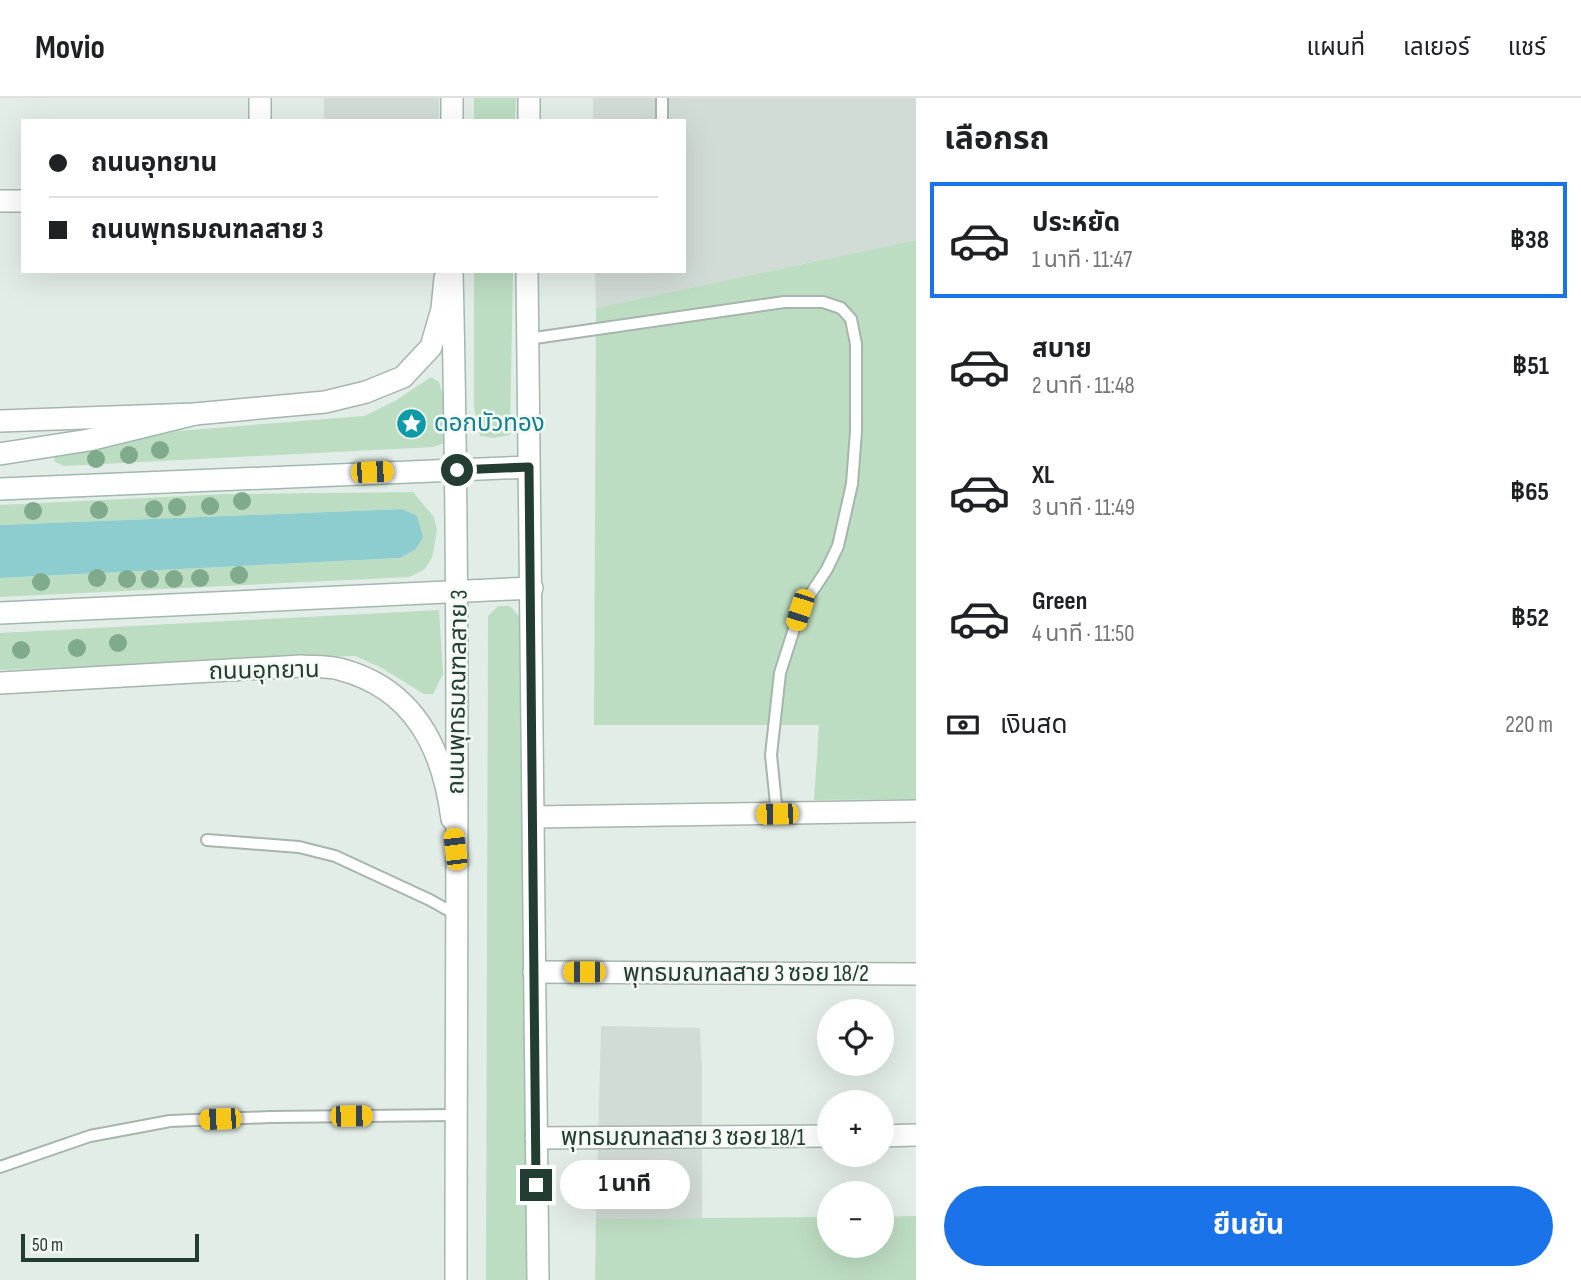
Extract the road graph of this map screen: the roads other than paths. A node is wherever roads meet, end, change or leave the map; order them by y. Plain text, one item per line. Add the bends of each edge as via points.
1 (260, 98) edge
2 (452, 98) edge
3 (529, 98) edge
4 (662, 98) edge
5 (260, 119) edge
6 (452, 119) edge
7 (528, 119) edge
8 (662, 119) edge
9 (0, 201) edge
10 (21, 201) edge
11 (446, 273) edge
12 (452, 273) edge
13 (527, 273) edge
14 (527, 339) junction
15 (195, 414) junction
16 (0, 421) edge
17 (0, 454) edge
18 (529, 467) junction
19 (457, 470) junction
20 (0, 489) edge
21 (532, 588) junction
22 (458, 591) junction
23 (0, 613) edge
24 (0, 683) edge
25 (916, 811) edge
26 (777, 814) junction
27 (534, 817) junction
28 (207, 840) dead end
29 (455, 849) junction
30 (455, 914) junction
31 (534, 972) junction
32 (916, 974) edge
33 (456, 1115) junction
34 (916, 1135) edge
35 (817, 1136) edge
36 (894, 1136) edge
37 (536, 1138) junction
38 (0, 1167) edge
39 (456, 1280) edge
40 (538, 1280) edge

1 - 5 main road
2 - 6 main road
3 - 7 main road
4 - 8 lane
9 - 10 main road
11 - 15 main road via 431,347 403,377 325,402
12 - 19 main road, ถนนพุทธมณฑลสาย 3
13 - 14 main road
14 - 18 main road
14 - 26 lane via 784,302 823,302 852,319 856,344 852,484 838,546 800,610 780,673 771,755
15 - 16 main road
15 - 17 main road via 89,440
18 - 19 main road
18 - 21 main road
19 - 20 main road
19 - 22 main road, ถนนพุทธมณฑลสาย 3
21 - 22 main road
21 - 27 main road
22 - 23 main road
22 - 29 main road, ถนนพุทธมณฑลสาย 3
24 - 29 main road, ถนนอุทยาน via 301,666 363,677 389,690 422,723 444,778
25 - 26 main road
26 - 27 main road
27 - 31 main road
28 - 30 lane via 299,847 335,856
29 - 30 main road, ถนนพุทธมณฑลสาย 3
30 - 33 main road, ถนนพุทธมณฑลสาย 3
31 - 32 main road, พุทธมณฑลสาย 3 ซอย 18/2
31 - 37 main road
33 - 38 lane via 170,1121 90,1136
33 - 39 main road, ถนนพุทธมณฑลสาย 3
34 - 36 main road
35 - 37 main road, พุทธมณฑลสาย 3 ซอย 18/1
37 - 40 main road

